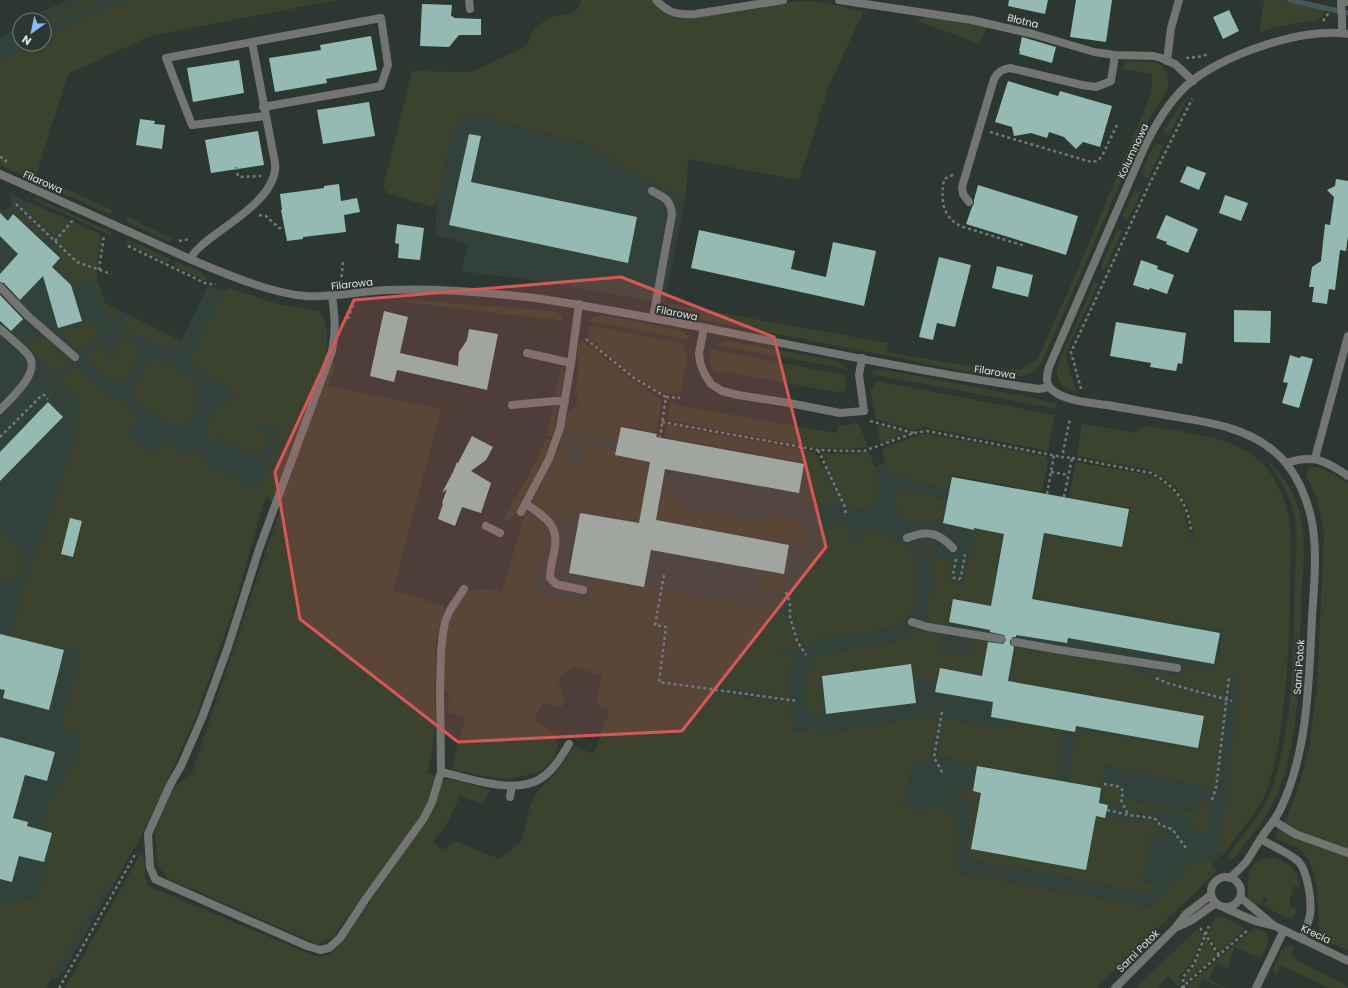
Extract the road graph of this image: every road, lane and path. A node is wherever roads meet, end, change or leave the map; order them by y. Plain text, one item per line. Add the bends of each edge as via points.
1 (469, 0) edge
2 (656, 0) edge
3 (783, 0) edge
4 (839, 0) edge
5 (1179, 0) edge
6 (1343, 1) edge
7 (470, 9) dead end
8 (1328, 14) dead end
9 (1319, 23) dead end
10 (1345, 33) edge
11 (252, 42) junction
12 (1115, 55) junction
13 (1167, 61) junction
14 (1194, 81) junction
15 (1194, 96) dead end
16 (263, 107) junction
17 (265, 116) junction
18 (1117, 125) dead end
19 (979, 129) junction
20 (0, 174) edge
21 (652, 191) dead end
22 (969, 202) dead end
23 (16, 204) dead end
24 (248, 210) junction
25 (73, 220) dead end
26 (283, 228) dead end
27 (104, 235) dead end
28 (55, 241) junction
29 (190, 259) junction
30 (343, 261) dead end
31 (99, 270) junction
32 (111, 274) dead end
33 (0, 287) edge
34 (337, 296) junction
35 (579, 304) junction
36 (653, 318) junction
37 (704, 328) junction
38 (0, 329) edge
39 (576, 332) junction
40 (1348, 336) edge
41 (527, 353) dead end
42 (75, 357) dead end
43 (862, 358) junction
44 (571, 362) junction
45 (1049, 387) junction
46 (1082, 393) dead end
47 (666, 397) junction
48 (680, 398) dead end
49 (48, 399) dead end
50 (564, 401) junction
51 (512, 405) dead end
52 (0, 410) edge
53 (1070, 419) dead end
54 (867, 421) dead end
55 (662, 422) junction
56 (914, 433) junction
57 (0, 437) edge
58 (660, 437) dead end
59 (818, 450) junction
60 (1054, 455) junction
61 (1062, 457) junction
62 (1072, 458) junction
63 (1315, 458) junction
64 (1286, 463) junction
65 (1051, 472) junction
66 (1068, 475) junction
67 (1348, 476) edge
68 (1047, 494) dead end
69 (1064, 497) dead end
70 (526, 504) junction
71 (521, 512) dead end
72 (846, 516) dead end
73 (486, 526) dead end
74 (1191, 531) dead end
75 (500, 533) dead end
76 (907, 538) dead end
77 (966, 547) dead end
78 (953, 548) joint
79 (664, 575) dead end
80 (464, 589) dead end
81 (583, 590) dead end
82 (786, 592) dead end
83 (912, 622) dead end
84 (1000, 639) dead end
85 (1015, 642) dead end
86 (806, 655) dead end
87 (1177, 668) dead end
88 (1152, 676) dead end
89 (1229, 678) dead end
90 (797, 700) dead end
91 (1226, 700) junction
92 (1232, 701) dead end
93 (942, 712) dead end
94 (568, 744) dead end
95 (441, 772) junction
96 (943, 774) dead end
97 (1104, 784) dead end
98 (512, 786) junction
99 (510, 797) dead end
100 (1212, 800) dead end
101 (1107, 810) dead end
102 (1128, 815) junction
103 (1274, 821) junction
104 (148, 834) junction
105 (1260, 839) junction
106 (1186, 848) dead end
107 (1348, 853) edge
108 (1245, 863) junction
109 (1230, 878) junction
110 (1239, 883) junction
111 (1211, 895) junction
112 (1241, 898) junction
113 (1216, 904) junction
114 (1225, 908) junction
115 (1192, 920) junction
116 (1210, 922) dead end
117 (1275, 926) junction
118 (1176, 927) junction
119 (1284, 930) junction
120 (1205, 934) junction
121 (1302, 939) junction
122 (1219, 956) dead end
123 (1348, 961) edge
124 (59, 988) edge
125 (1114, 988) edge
126 (1184, 988) edge
127 (1256, 988) edge

1 - 7 street
2 - 3 street via 670,11 681,15
4 - 12 street, Błotna via 972,20 1094,52
5 - 13 street via 1171,28
6 - 10 street, bridge via 1342,19
8 - 9 path via 1326,19
10 - 14 street, Kolumnowa via 1285,39 1259,46
11 - 16 street
11 - 16 street via 381,18 388,65 381,86
11 - 17 street via 166,58 192,125
12 - 13 street, Błotna via 1154,56
12 - 19 street via 1111,81 1096,87 1010,68 1004,69 994,79
13 - 14 street, Błotna via 1184,71
14 - 45 street, Kolumnowa via 1170,104 1152,131 1049,367
15 - 46 path via 1151,180 1071,352
16 - 17 street
17 - 24 street via 275,163 274,177 264,194
18 - 19 path via 1100,159 1094,162
19 - 22 street via 962,187 963,194
20 - 29 street, Filarowa
21 - 36 street via 668,201 672,214
23 - 28 path
24 - 26 path via 253,214 266,216 279,228
24 - 29 street via 202,245
25 - 28 path
27 - 31 path
28 - 31 path via 77,262
29 - 34 street, Filarowa via 269,289 304,296
30 - 34 path
31 - 32 path
33 - 42 street via 28,316
34 - 35 street, Filarowa via 386,290 432,290 507,295
34 - 104 street via 336,334 332,351 259,549 228,647 181,766
35 - 36 street, Filarowa
35 - 39 street
36 - 37 street, Filarowa
37 - 43 street, Filarowa
37 - 43 street via 699,353 704,373 712,384 722,391 738,395 840,413 864,411 859,375
38 - 52 street via 29,356 32,366 23,386
39 - 44 street
39 - 47 path via 634,378
40 - 63 street
41 - 44 street
43 - 45 street, Filarowa via 956,377 1039,389
44 - 50 street
45 - 64 street via 1061,395 1081,400 1227,427 1260,441
47 - 48 path
47 - 55 path
49 - 57 path via 42,395
50 - 51 street
50 - 70 street via 555,443
53 - 61 path
54 - 56 path
55 - 58 path
55 - 59 path
56 - 59 path via 864,451
56 - 60 path via 927,431
59 - 72 path via 845,507
60 - 61 path
60 - 65 path
61 - 62 path
62 - 66 path
62 - 74 path via 1151,473 1159,477 1174,489 1184,504
63 - 64 street via 1300,458
63 - 67 street
64 - 103 street, Sarni Potok via 1301,488 1311,518 1314,536 1314,583 1302,738 1290,785
65 - 66 path
65 - 68 path
66 - 69 path
70 - 71 street
70 - 81 street via 546,519 556,536 550,578 556,584
73 - 75 street
76 - 78 street via 919,533 936,534
77 - 78 path via 959,579 953,575 956,558
79 - 90 path via 655,625 666,627 659,682
80 - 95 street via 450,610 442,638
82 - 86 path via 797,641
83 - 84 street via 928,628
85 - 87 street
88 - 91 path via 1167,683
89 - 91 path
91 - 92 path
91 - 100 path via 1216,788
93 - 96 path via 934,757
94 - 98 street via 553,768 540,779 526,785
95 - 98 street
95 - 104 street via 424,818 340,938 330,948 320,950 307,946 155,879 150,867
97 - 102 path via 1122,789 1121,800
98 - 99 street
101 - 102 path
102 - 106 path via 1154,818 1172,829
103 - 105 street, Sarni Potok
103 - 107 street via 1295,834
104 - 124 path
105 - 108 street, Sarni Potok
105 - 121 street via 1291,856 1305,871 1310,913
108 - 109 street
108 - 110 street
109 - 110 street
109 - 111 street via 1216,881
110 - 112 street
111 - 113 street
111 - 118 street, Sarni Potok via 1186,914
112 - 114 street via 1234,905
112 - 117 street
113 - 114 street
113 - 115 street
114 - 117 street via 1255,921
115 - 118 street
115 - 120 path
116 - 120 path
117 - 119 street, Krecia
118 - 125 street, Sarni Potok
119 - 121 street, Krecia
119 - 127 street
120 - 122 path
120 - 126 path via 1194,964 1183,977
121 - 123 street, Krecia

